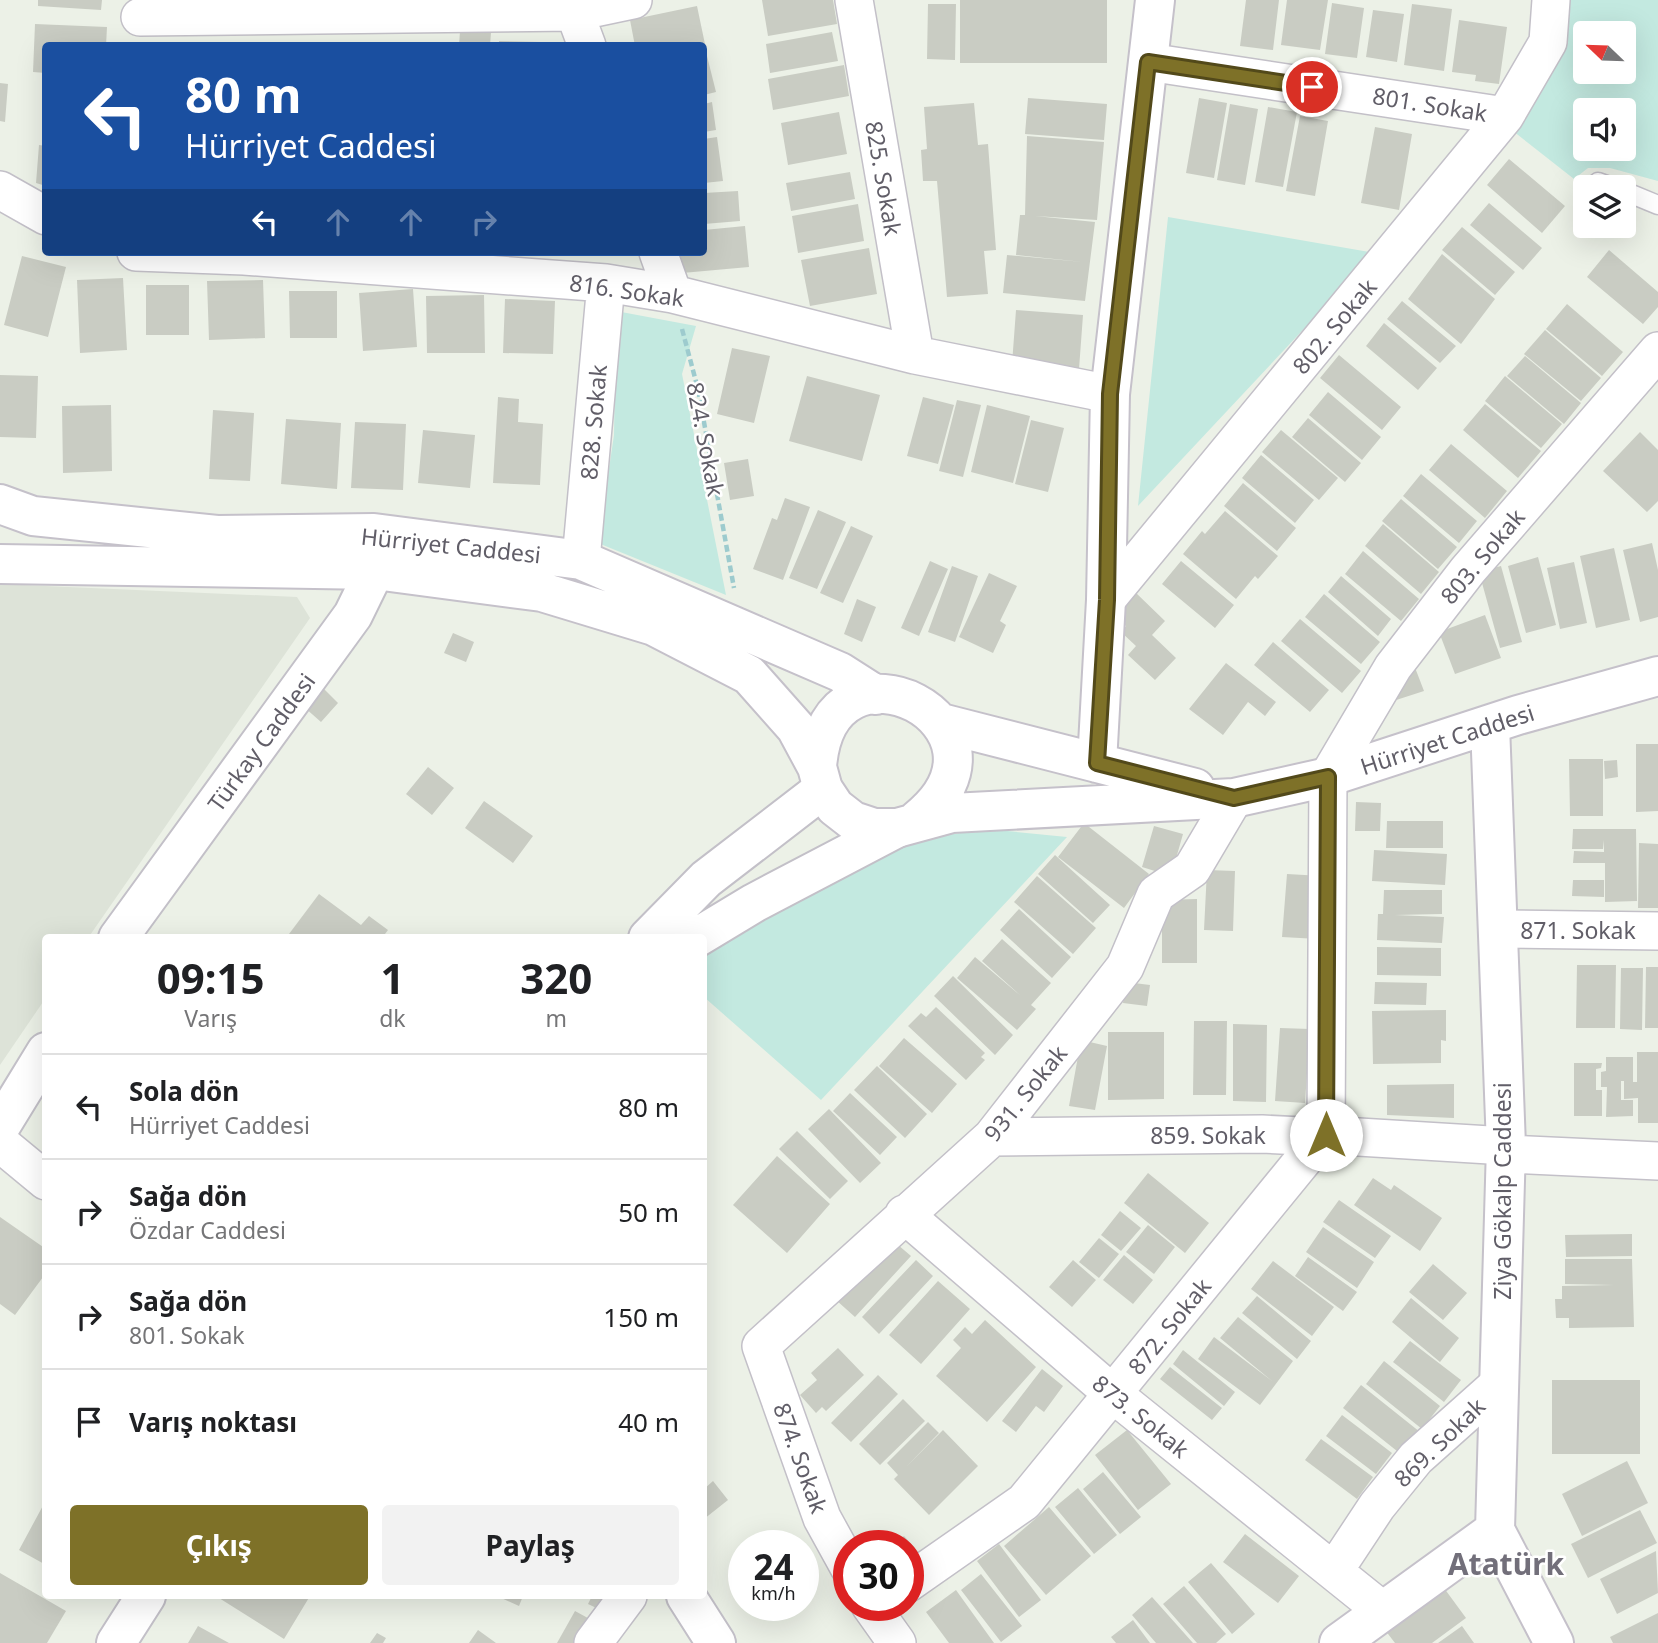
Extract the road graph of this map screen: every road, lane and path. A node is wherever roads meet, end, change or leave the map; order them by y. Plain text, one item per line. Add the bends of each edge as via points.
1 (633, 0) edge
2 (854, 0) edge
3 (1155, 0) edge
4 (1551, 0) edge
5 (578, 19) edge
6 (140, 21) edge
7 (1148, 62) junction
8 (1505, 116) junction
9 (0, 190) edge
10 (1636, 196) edge
11 (1658, 205) edge
12 (42, 214) edge
13 (244, 256) edge
14 (659, 256) edge
15 (606, 284) junction
16 (673, 294) junction
17 (1658, 351) edge
18 (915, 355) junction
19 (1110, 394) junction
20 (0, 504) edge
21 (374, 552) junction
22 (580, 560) junction
23 (0, 564) edge
24 (1107, 600) junction
25 (741, 628) junction
26 (1658, 676) edge
27 (876, 695) junction
28 (941, 723) junction
29 (1490, 725) junction
30 (1097, 763) junction
31 (1328, 777) junction
32 (820, 778) junction
33 (1234, 798) junction
34 (907, 824) junction
35 (1498, 929) junction
36 (1658, 930) edge
37 (121, 934) edge
38 (652, 934) edge
39 (703, 934) edge
40 (42, 1059) edge
41 (0, 1127) edge
42 (1324, 1136) junction
43 (992, 1138) junction
44 (0, 1143) edge
45 (1506, 1150) junction
46 (1658, 1161) edge
47 (42, 1178) edge
48 (904, 1214) junction
49 (761, 1346) joint
50 (1499, 1384) junction
51 (1113, 1394) junction
52 (1495, 1530) junction
53 (833, 1539) edge
54 (1334, 1571) junction
55 (924, 1572) edge
56 (144, 1599) edge
57 (626, 1599) edge
58 (688, 1599) edge
59 (1383, 1611) junction
60 (883, 1621) edge
61 (116, 1643) edge
62 (593, 1643) edge
63 (716, 1643) edge
64 (898, 1643) edge
65 (1339, 1643) edge
66 (1554, 1643) edge

1 - 5 street
2 - 18 street, 825. Sokak
3 - 7 main road
4 - 8 street, 802. Sokak via 1548,42
5 - 6 street
7 - 8 street, 801. Sokak
7 - 19 main road
8 - 24 street, 802. Sokak
9 - 12 street
10 - 11 lane
13 - 15 street, 816. Sokak
14 - 16 street
15 - 16 street, 816. Sokak
15 - 22 street, 828. Sokak
16 - 18 street, 816. Sokak
16 - 25 path, 824. Sokak via 698,389
17 - 31 street, 803. Sokak via 1468,570 1393,667
18 - 19 street, 816. Sokak
19 - 24 main road
20 - 21 main road, Hürriyet Caddesi via 33,516
21 - 22 main road, Hürriyet Caddesi
21 - 23 main road, Hürriyet Caddesi
21 - 32 main road, Hürriyet Caddesi via 542,592 654,626 749,675 796,728
21 - 37 main road, Türkay Caddesi via 353,615
22 - 25 main road, Hürriyet Caddesi
24 - 30 main road
25 - 27 main road, Hürriyet Caddesi via 840,672
26 - 29 main road, Hürriyet Caddesi
27 - 28 main road, Hürriyet Caddesi via 906,696 925,706
27 - 32 main road, Hürriyet Caddesi via 843,708 827,724 819,745
28 - 30 main road, Hürriyet Caddesi
28 - 34 main road via 950,743 947,787 935,806
29 - 31 main road, Hürriyet Caddesi
29 - 35 main road, Ziya Gökalp Caddesi
30 - 33 main road, Hürriyet Caddesi
31 - 33 main road, Hürriyet Caddesi
31 - 42 street
32 - 34 main road, Hürriyet Caddesi via 835,807 853,821 874,828
32 - 38 main road via 706,879
33 - 34 main road, Hürriyet Caddesi via 952,813
33 - 43 street, 931. Sokak via 1192,869 1156,894 1125,967
34 - 39 main road
35 - 36 street, 871. Sokak
35 - 45 main road, Ziya Gökalp Caddesi
40 - 41 main road
42 - 43 street, 859. Sokak
42 - 45 street, 859. Sokak
42 - 51 street, 872. Sokak
43 - 48 street, 931. Sokak
44 - 47 street
45 - 46 street, 859. Sokak
45 - 50 main road, Ziya Gökalp Caddesi
48 - 49 street, 931. Sokak
48 - 51 street, 873. Sokak
49 - 53 street, 874. Sokak via 821,1518
50 - 52 main road, Ziya Gökalp Caddesi
50 - 54 street, 869. Sokak via 1416,1458
51 - 54 street, 873. Sokak
51 - 55 street, 872. Sokak via 1024,1502
52 - 59 main road
52 - 66 main road, Ziya Gökalp Caddesi
54 - 59 street, 873. Sokak
56 - 61 main road
57 - 62 street
58 - 63 main road
59 - 65 main road
60 - 64 street

